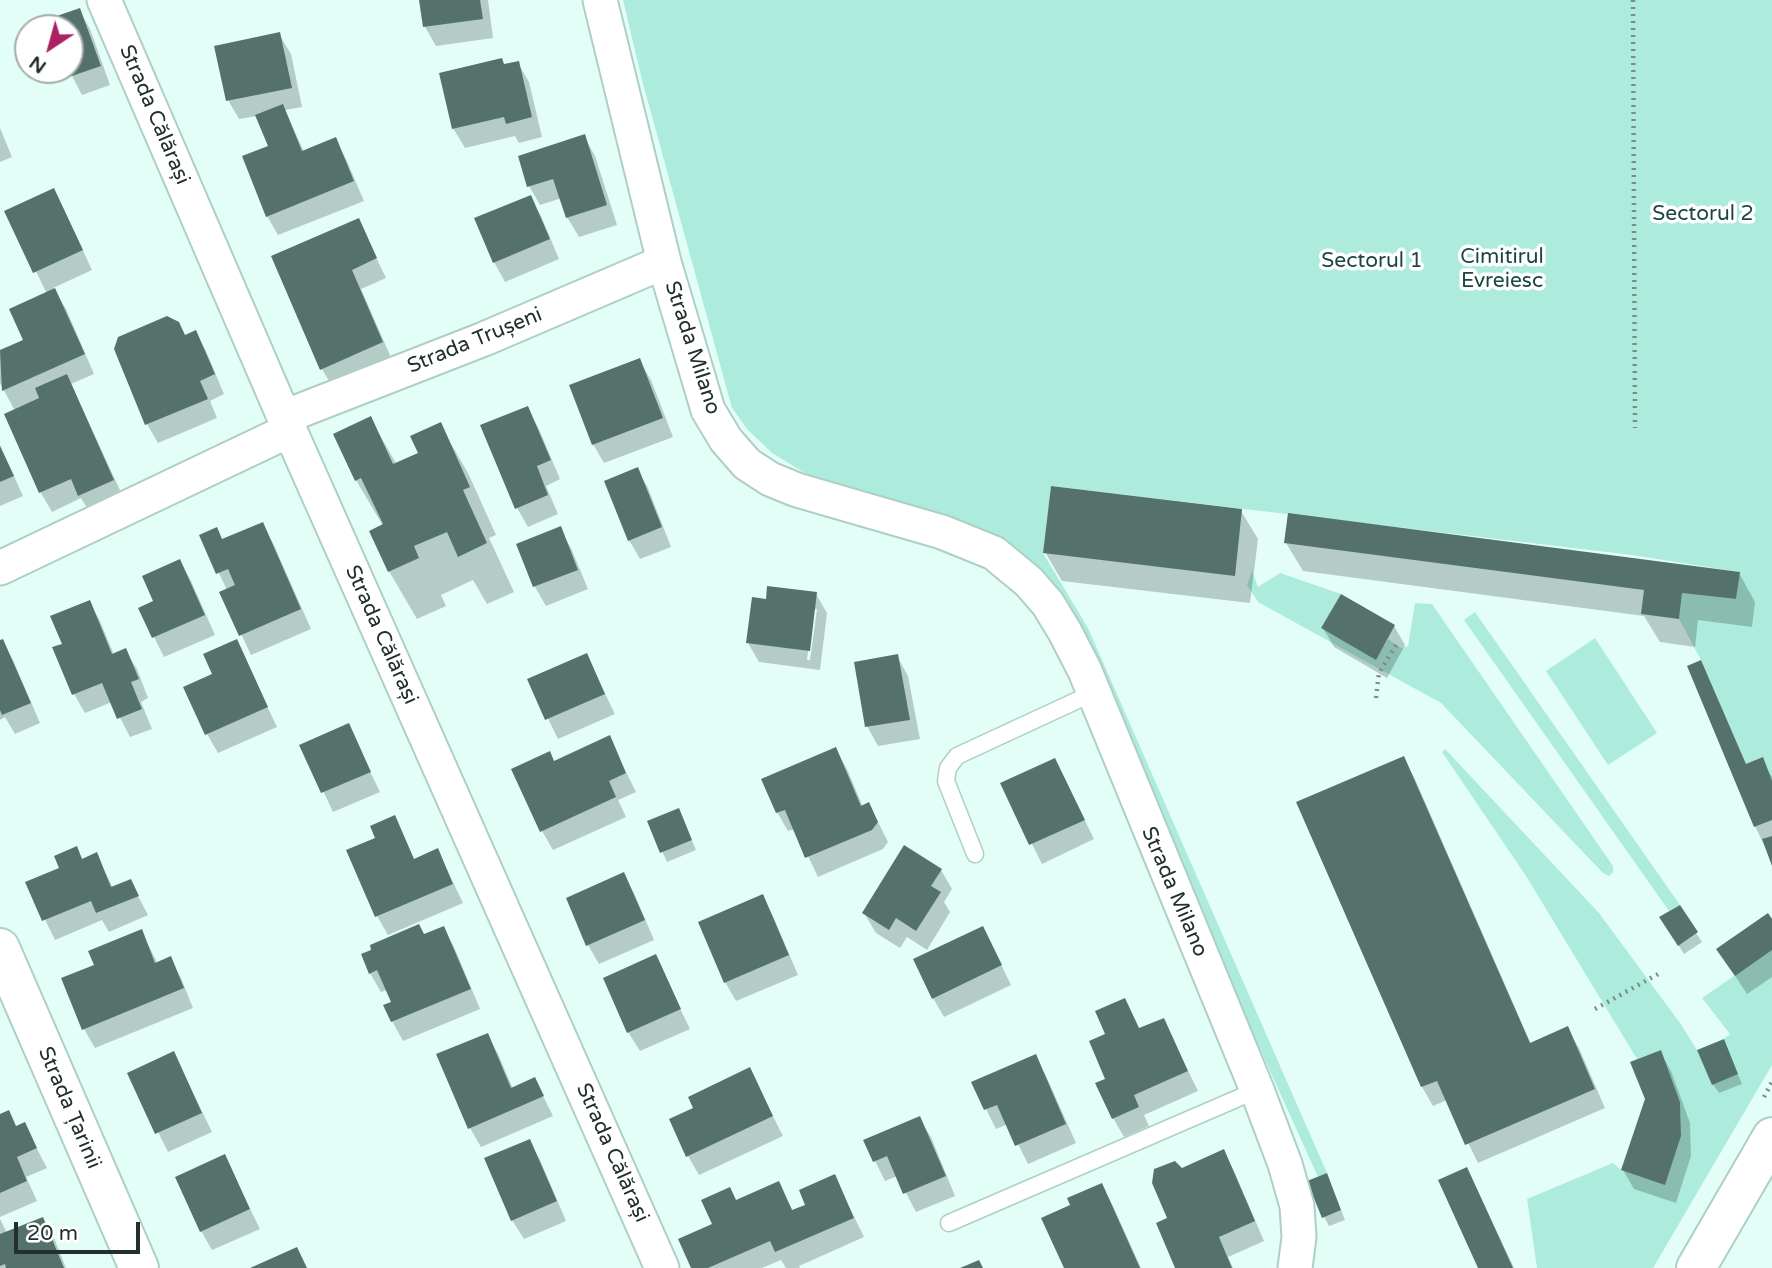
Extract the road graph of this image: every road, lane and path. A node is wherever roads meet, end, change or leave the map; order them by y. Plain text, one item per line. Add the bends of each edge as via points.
1 (104, 0) edge
2 (600, 0) edge
3 (1633, 0) edge
4 (664, 262) junction
5 (287, 423) junction
6 (1636, 428) dead end
7 (0, 568) edge
8 (1398, 642) dead end
9 (1093, 693) junction
10 (1376, 698) dead end
11 (975, 854) dead end
12 (0, 948) edge
13 (1660, 973) dead end
14 (1595, 1009) dead end
15 (1257, 1090) junction
16 (1772, 1137) edge
17 (948, 1223) dead end
18 (139, 1268) edge
19 (662, 1268) edge
20 (1295, 1268) edge
21 (1696, 1268) edge

1 - 5 street, Strada Călărași
2 - 4 street, Strada Milano
3 - 6 path
4 - 5 street, Strada Trușeni
4 - 9 street, Strada Milano via 708,410 747,464 797,490 942,532 994,553 1014,567 1048,604
5 - 7 street, Strada Trușeni
5 - 19 street, Strada Călărași
8 - 10 path via 1379,673
9 - 11 lane via 957,756 948,768 946,781
9 - 15 street, Strada Milano
12 - 18 street, Strada Țarinii
13 - 14 path
15 - 17 lane
15 - 20 street, Strada Milano via 1297,1206
16 - 21 street

